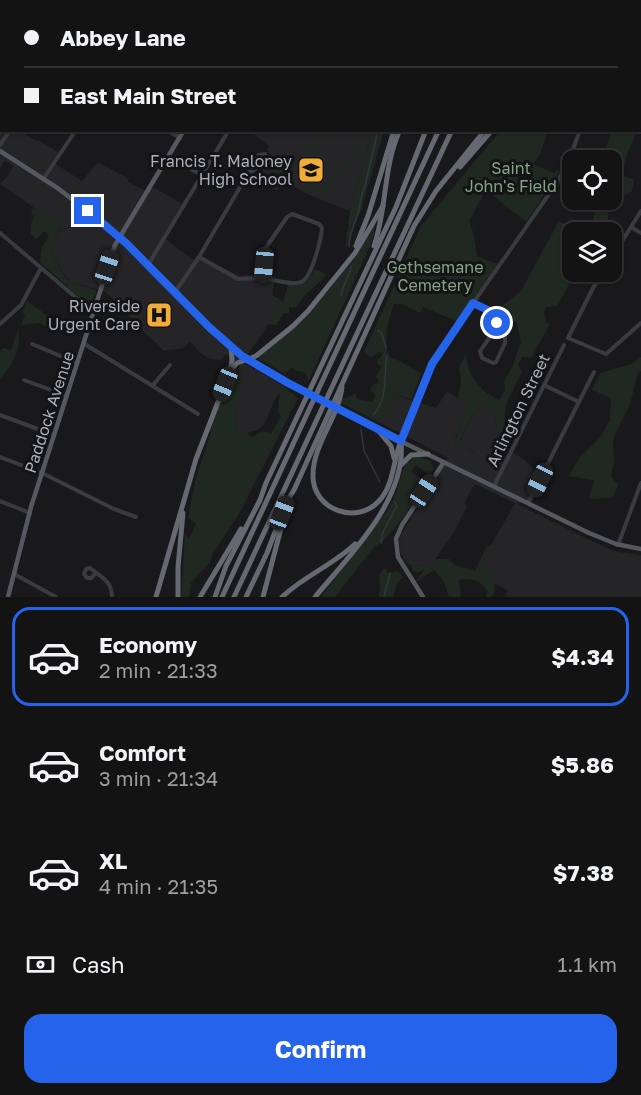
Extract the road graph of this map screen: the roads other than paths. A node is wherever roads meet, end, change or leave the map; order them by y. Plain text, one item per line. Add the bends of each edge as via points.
1 (9, 132) edge
2 (75, 132) edge
3 (170, 132) edge
4 (183, 132) edge
5 (227, 132) edge
6 (393, 132) edge
7 (399, 132) edge
8 (425, 132) edge
9 (438, 132) edge
10 (451, 132) edge
11 (483, 132) edge
12 (490, 132) edge
13 (579, 132) edge
14 (180, 138) junction
15 (0, 145) edge
16 (0, 151) edge
17 (169, 157) junction
18 (249, 173) junction
19 (202, 175) junction
20 (44, 178) junction
21 (436, 191) junction
22 (383, 206) junction
23 (641, 211) edge
24 (631, 227) junction
25 (641, 232) edge
26 (0, 233) edge
27 (119, 237) junction
28 (622, 241) edge
29 (352, 256) junction
30 (199, 257) junction
31 (148, 265) junction
32 (41, 268) junction
33 (364, 273) junction
34 (262, 278) junction
35 (597, 282) edge
36 (175, 292) junction
37 (473, 303) junction
38 (93, 312) junction
39 (641, 322) edge
40 (0, 324) edge
41 (495, 328) junction
42 (83, 343) junction
43 (32, 344) dead end
44 (564, 345) dead end
45 (231, 347) junction
46 (248, 360) junction
47 (77, 363) junction
48 (170, 365) dead end
49 (230, 371) junction
50 (594, 372) dead end
51 (24, 380) dead end
52 (342, 383) junction
53 (544, 385) junction
54 (152, 386) junction
55 (67, 397) junction
56 (579, 402) junction
57 (198, 414) dead end
58 (0, 415) edge
59 (377, 429) junction
60 (55, 436) junction
61 (401, 441) junction
62 (428, 454) junction
63 (0, 457) edge
64 (444, 462) junction
65 (394, 463) junction
66 (398, 472) junction
67 (42, 473) junction
68 (266, 483) junction
69 (641, 483) edge
70 (494, 486) junction
71 (294, 490) junction
72 (0, 501) edge
73 (528, 503) junction
74 (182, 512) junction
75 (30, 513) junction
76 (136, 517) dead end
77 (365, 535) junction
78 (618, 545) junction
79 (641, 549) edge
80 (96, 573) dead end
81 (14, 574) junction
82 (8, 597) edge
83 (56, 597) edge
84 (112, 597) edge
85 (156, 597) edge
86 (178, 597) edge
87 (200, 597) edge
88 (214, 597) edge
89 (222, 597) edge
90 (234, 597) edge
91 (246, 597) edge
92 (263, 597) edge
93 (282, 597) edge
94 (315, 597) edge
95 (423, 597) edge

1 - 15 street
2 - 20 street
3 - 14 street
4 - 14 main road, Paddock Avenue
5 - 19 street
6 - 29 highway
7 - 22 highway
8 - 33 highway via 404,189
9 - 89 highway
10 - 90 highway
11 - 21 highway
12 - 21 highway
13 - 37 street via 556,184
14 - 17 main road, Paddock Avenue
16 - 20 main road
17 - 19 street
17 - 27 main road, Paddock Avenue
18 - 18 street via 259,155 265,154 266,159
18 - 30 street
19 - 31 street
20 - 27 main road
21 - 52 highway via 414,226
22 - 29 highway
22 - 33 highway
23 - 24 street
24 - 25 street
24 - 28 street
26 - 32 street
27 - 31 main road
27 - 38 main road, Paddock Avenue
29 - 46 highway via 302,317
30 - 34 street via 238,279
30 - 36 street
31 - 36 main road
32 - 38 street
32 - 40 street via 21,305
33 - 68 highway
34 - 34 street via 296,283 305,280 321,225 289,215 265,249
35 - 39 street via 568,338 606,354
36 - 45 main road
37 - 41 street via 496,314
37 - 61 street via 432,364
38 - 42 main road, Paddock Avenue
41 - 41 street via 480,351 482,358 493,363 505,343 505,334
42 - 47 main road, Paddock Avenue
42 - 54 street
43 - 47 street
44 - 53 street, Arlington Street
45 - 46 main road
45 - 49 highway
46 - 49 highway via 237,363
46 - 59 main road
47 - 55 main road, Paddock Avenue
48 - 54 street
49 - 74 highway via 200,447
50 - 56 street
51 - 55 street
52 - 65 highway via 313,468 320,497 339,511 354,513 368,509 384,494
52 - 71 highway
53 - 56 street
53 - 70 street, Arlington Street
54 - 57 street
55 - 60 main road, Paddock Avenue
56 - 73 street
58 - 60 street
59 - 61 main road
59 - 65 highway via 391,446
60 - 67 main road, Paddock Avenue
61 - 62 main road
61 - 65 highway
61 - 66 highway
62 - 64 main road
62 - 66 highway via 409,455
63 - 67 street
64 - 70 main road
64 - 95 main road via 396,539 398,557
66 - 77 highway via 385,506
67 - 75 main road, Paddock Avenue
67 - 76 street
68 - 87 highway
68 - 88 highway
69 - 78 street
70 - 73 main road
71 - 91 highway
71 - 92 highway
72 - 75 street
73 - 78 main road
74 - 85 highway
74 - 86 highway
75 - 81 main road, Paddock Avenue
77 - 93 highway
77 - 94 highway
78 - 79 main road
80 - 84 street via 109,583
81 - 82 main road, Paddock Avenue
81 - 83 street

